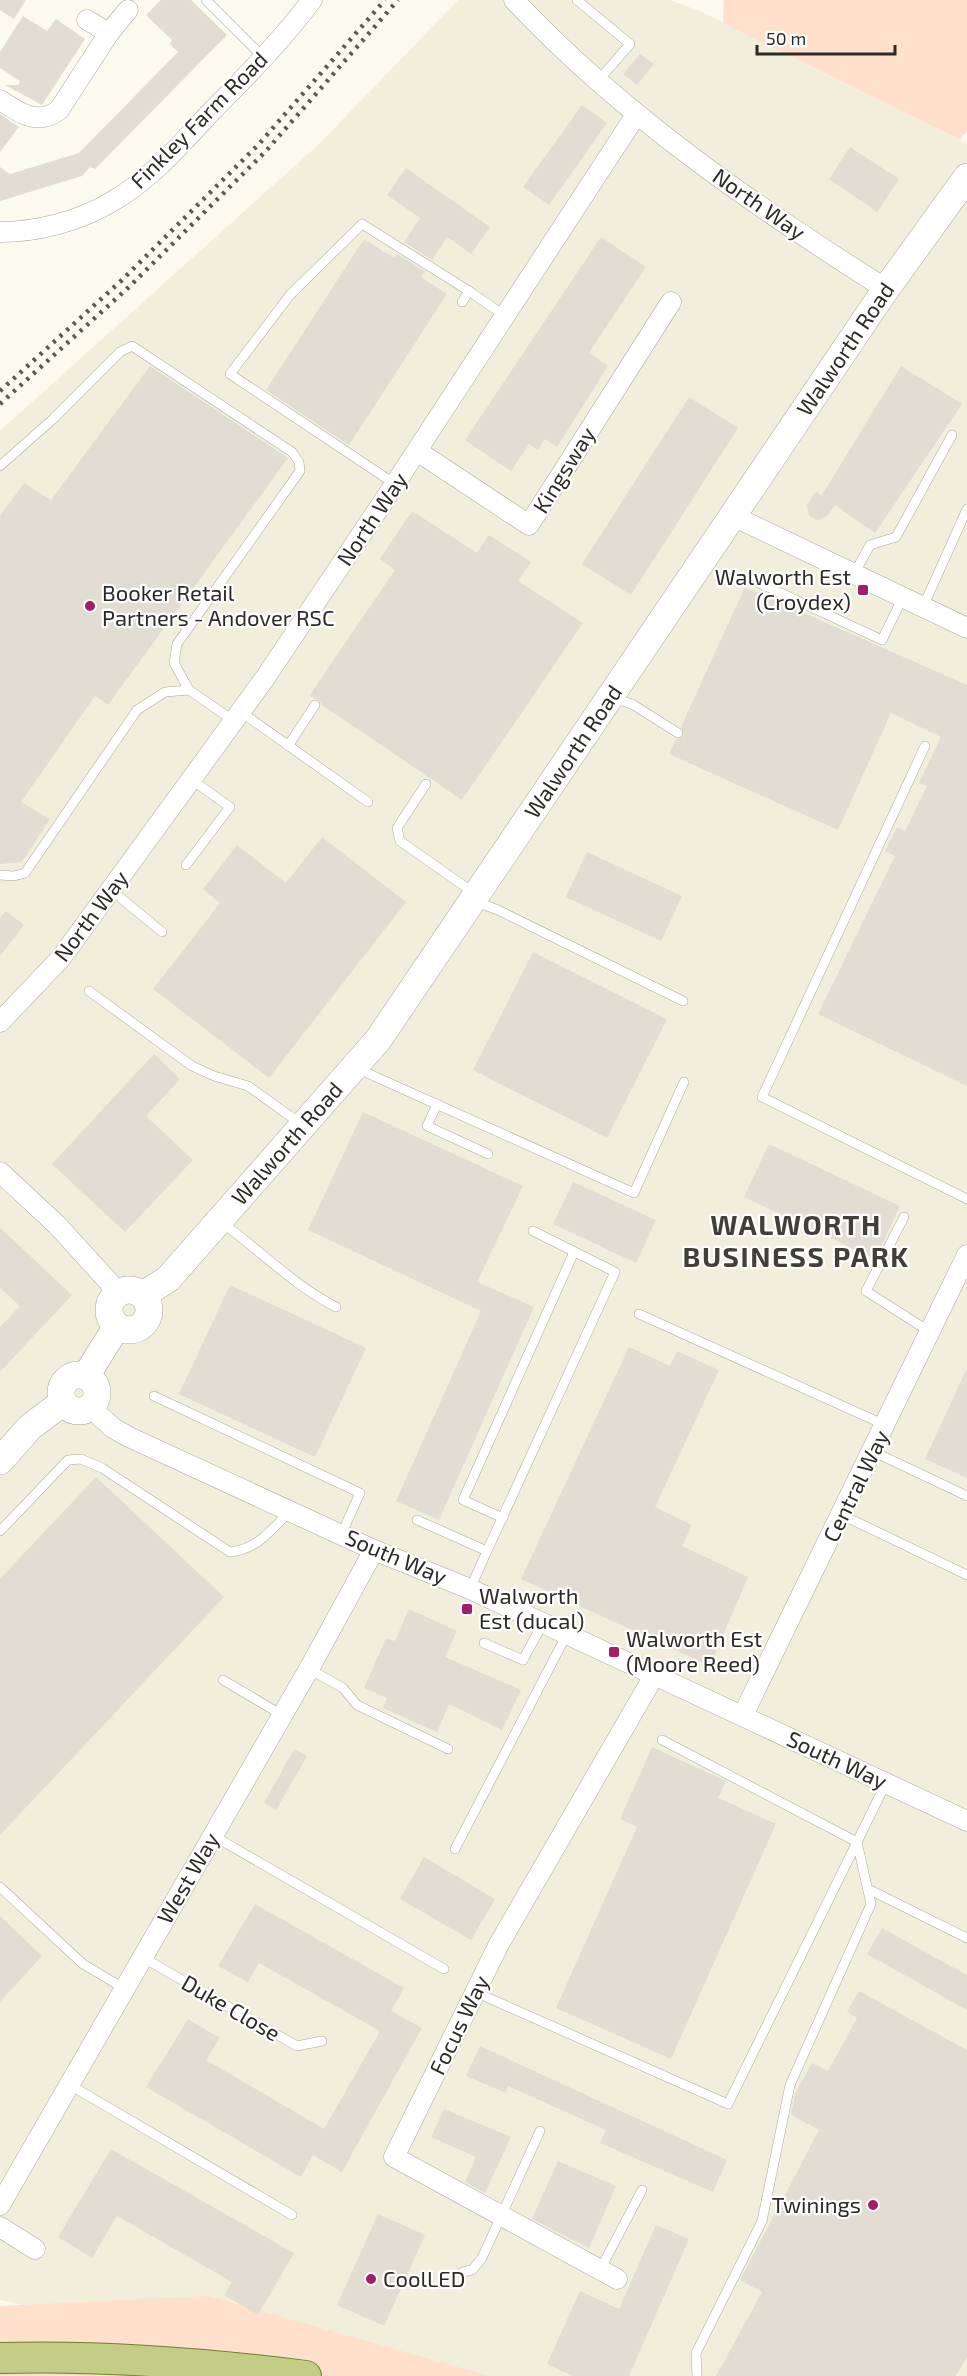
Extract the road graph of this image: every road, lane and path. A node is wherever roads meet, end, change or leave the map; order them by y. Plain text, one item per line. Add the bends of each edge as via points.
1 (206, 0) edge
2 (312, 0) edge
3 (514, 0) edge
4 (577, 0) edge
5 (128, 10) dead end
6 (87, 20) dead end
7 (108, 33) junction
8 (263, 57) junction
9 (598, 81) junction
10 (0, 100) edge
11 (636, 115) junction
12 (967, 177) edge
13 (0, 232) edge
14 (886, 289) junction
15 (469, 291) junction
16 (462, 302) dead end
17 (671, 302) dead end
18 (505, 316) junction
19 (952, 435) dead end
20 (417, 451) junction
21 (0, 466) edge
22 (395, 484) junction
23 (967, 509) edge
24 (733, 516) junction
25 (854, 574) junction
26 (755, 581) dead end
27 (903, 597) junction
28 (923, 607) junction
29 (967, 628) edge
30 (189, 690) junction
31 (610, 697) junction
32 (315, 705) dead end
33 (237, 717) junction
34 (678, 733) dead end
35 (288, 746) junction
36 (925, 746) dead end
37 (192, 780) junction
38 (426, 784) dead end
39 (368, 802) dead end
40 (186, 865) dead end
41 (0, 875) edge
42 (111, 890) junction
43 (474, 897) junction
44 (162, 932) dead end
45 (88, 991) dead end
46 (683, 1001) dead end
47 (0, 1022) edge
48 (354, 1067) junction
49 (684, 1082) dead end
50 (437, 1104) junction
51 (303, 1125) junction
52 (488, 1154) dead end
53 (0, 1172) edge
54 (967, 1199) edge
55 (904, 1217) dead end
56 (219, 1221) junction
57 (533, 1231) dead end
58 (574, 1252) junction
59 (967, 1255) edge
60 (130, 1294) junction
61 (336, 1307) dead end
62 (639, 1314) dead end
63 (930, 1332) junction
64 (86, 1376) junction
65 (154, 1396) dead end
66 (63, 1403) junction
67 (91, 1408) junction
68 (885, 1425) junction
69 (872, 1451) junction
70 (0, 1461) edge
71 (967, 1496) edge
72 (290, 1511) junction
73 (842, 1515) junction
74 (502, 1518) junction
75 (417, 1520) dead end
76 (346, 1524) dead end
77 (0, 1531) edge
78 (374, 1550) junction
79 (488, 1551) junction
80 (967, 1575) edge
81 (470, 1589) junction
82 (543, 1623) junction
83 (567, 1634) junction
84 (484, 1643) dead end
85 (309, 1669) junction
86 (655, 1674) junction
87 (224, 1680) dead end
88 (282, 1715) junction
89 (743, 1715) junction
90 (662, 1740) dead end
91 (448, 1749) dead end
92 (886, 1783) junction
93 (967, 1821) edge
94 (212, 1835) junction
95 (857, 1842) junction
96 (455, 1849) dead end
97 (0, 1887) edge
98 (868, 1889) junction
99 (967, 1938) edge
100 (142, 1957) junction
101 (444, 1969) dead end
102 (125, 1989) junction
103 (476, 1992) junction
104 (322, 2041) dead end
105 (70, 2085) junction
106 (540, 2131) dead end
107 (642, 2190) dead end
108 (0, 2205) edge
109 (292, 2215) dead end
110 (500, 2215) junction
111 (0, 2227) edge
112 (35, 2249) dead end
113 (463, 2272) dead end
114 (609, 2275) joint
115 (0, 2358) edge
116 (306, 2376) edge
117 (697, 2376) edge

1 - 8 lane
2 - 8 street, Finkley Farm Road
3 - 9 street, North Way
4 - 9 lane via 630,44
5 - 7 street
6 - 7 street
7 - 10 street via 53,115 31,118
8 - 13 street, Finkley Farm Road via 185,140 114,201 51,226
9 - 11 street, North Way
11 - 14 street, North Way via 748,198
11 - 18 street, North Way
12 - 14 street, Walworth Road
14 - 24 street, Walworth Road
15 - 16 lane
15 - 18 lane
15 - 22 lane via 362,224 290,295 230,374
17 - 20 street, Kingsway via 529,525
18 - 20 street, North Way
19 - 25 lane via 896,537 870,545
20 - 22 street, North Way
21 - 30 lane via 120,352 132,346 292,452 300,471 177,644 174,663
22 - 33 street, North Way
23 - 28 lane
24 - 25 street
24 - 31 street, Walworth Road
25 - 27 street
26 - 27 lane via 882,640
27 - 28 street
28 - 29 street
30 - 33 lane
30 - 41 lane via 165,692 137,710 25,873
31 - 34 lane via 632,704
31 - 43 street, Walworth Road
32 - 35 lane
33 - 35 lane
33 - 37 street, North Way
35 - 39 lane
36 - 54 lane via 762,1097
37 - 40 lane via 230,807
37 - 42 street, North Way
38 - 43 lane via 397,828 400,842
42 - 44 lane
42 - 47 street, North Way via 61,958
43 - 46 lane
43 - 48 street, Walworth Road via 378,1040
45 - 51 lane via 192,1066 248,1086
48 - 50 lane
48 - 51 street, Walworth Road
49 - 50 lane via 633,1193
50 - 52 lane via 427,1126
51 - 56 street, Walworth Road
53 - 60 street
55 - 63 lane via 866,1291
56 - 60 street, Walworth Road via 168,1279
56 - 61 lane via 308,1293
57 - 58 lane
58 - 74 lane via 463,1500
58 - 74 lane via 615,1272
59 - 63 street, Central Way
60 - 64 street via 108,1309 117,1326
62 - 68 lane
63 - 68 street, Central Way
64 - 66 street via 67,1379 60,1390
64 - 67 street via 97,1391
65 - 76 lane via 360,1492
66 - 67 street via 73,1411
66 - 70 street via 30,1426
67 - 72 street, South Way via 129,1437
68 - 69 street, Central Way
69 - 71 lane
69 - 73 street, Central Way
72 - 77 lane via 256,1546 230,1552 102,1468 81,1459 69,1460
72 - 78 street, South Way
73 - 80 lane
73 - 89 street, Central Way
74 - 79 lane
75 - 79 lane
78 - 81 street, South Way
78 - 85 street, West Way
79 - 81 lane
81 - 82 street, South Way
82 - 83 street, South Way
82 - 84 lane via 524,1660
83 - 86 street, South Way
83 - 96 lane
85 - 88 street, West Way
85 - 91 lane via 343,1688 357,1705
86 - 89 street, South Way
86 - 103 street, Focus Way via 499,1944
87 - 88 lane
88 - 94 street, West Way
89 - 92 street, South Way
90 - 95 lane
92 - 93 street, South Way
92 - 95 lane
94 - 100 street, West Way
94 - 101 lane
95 - 98 lane
95 - 103 lane via 728,2104
97 - 102 lane via 83,1964
98 - 99 lane
98 - 117 lane via 871,1904 790,2085 762,2221 696,2354
100 - 102 street, West Way
100 - 104 lane, Duke Close via 297,2046
102 - 105 street, West Way
103 - 110 street, Focus Way via 394,2157
105 - 108 street, West Way
105 - 109 lane via 106,2111
106 - 110 lane
107 - 114 lane
110 - 113 lane via 483,2258 472,2270
110 - 114 street, Focus Way
111 - 112 street
115 - 116 main road via 180,2362

